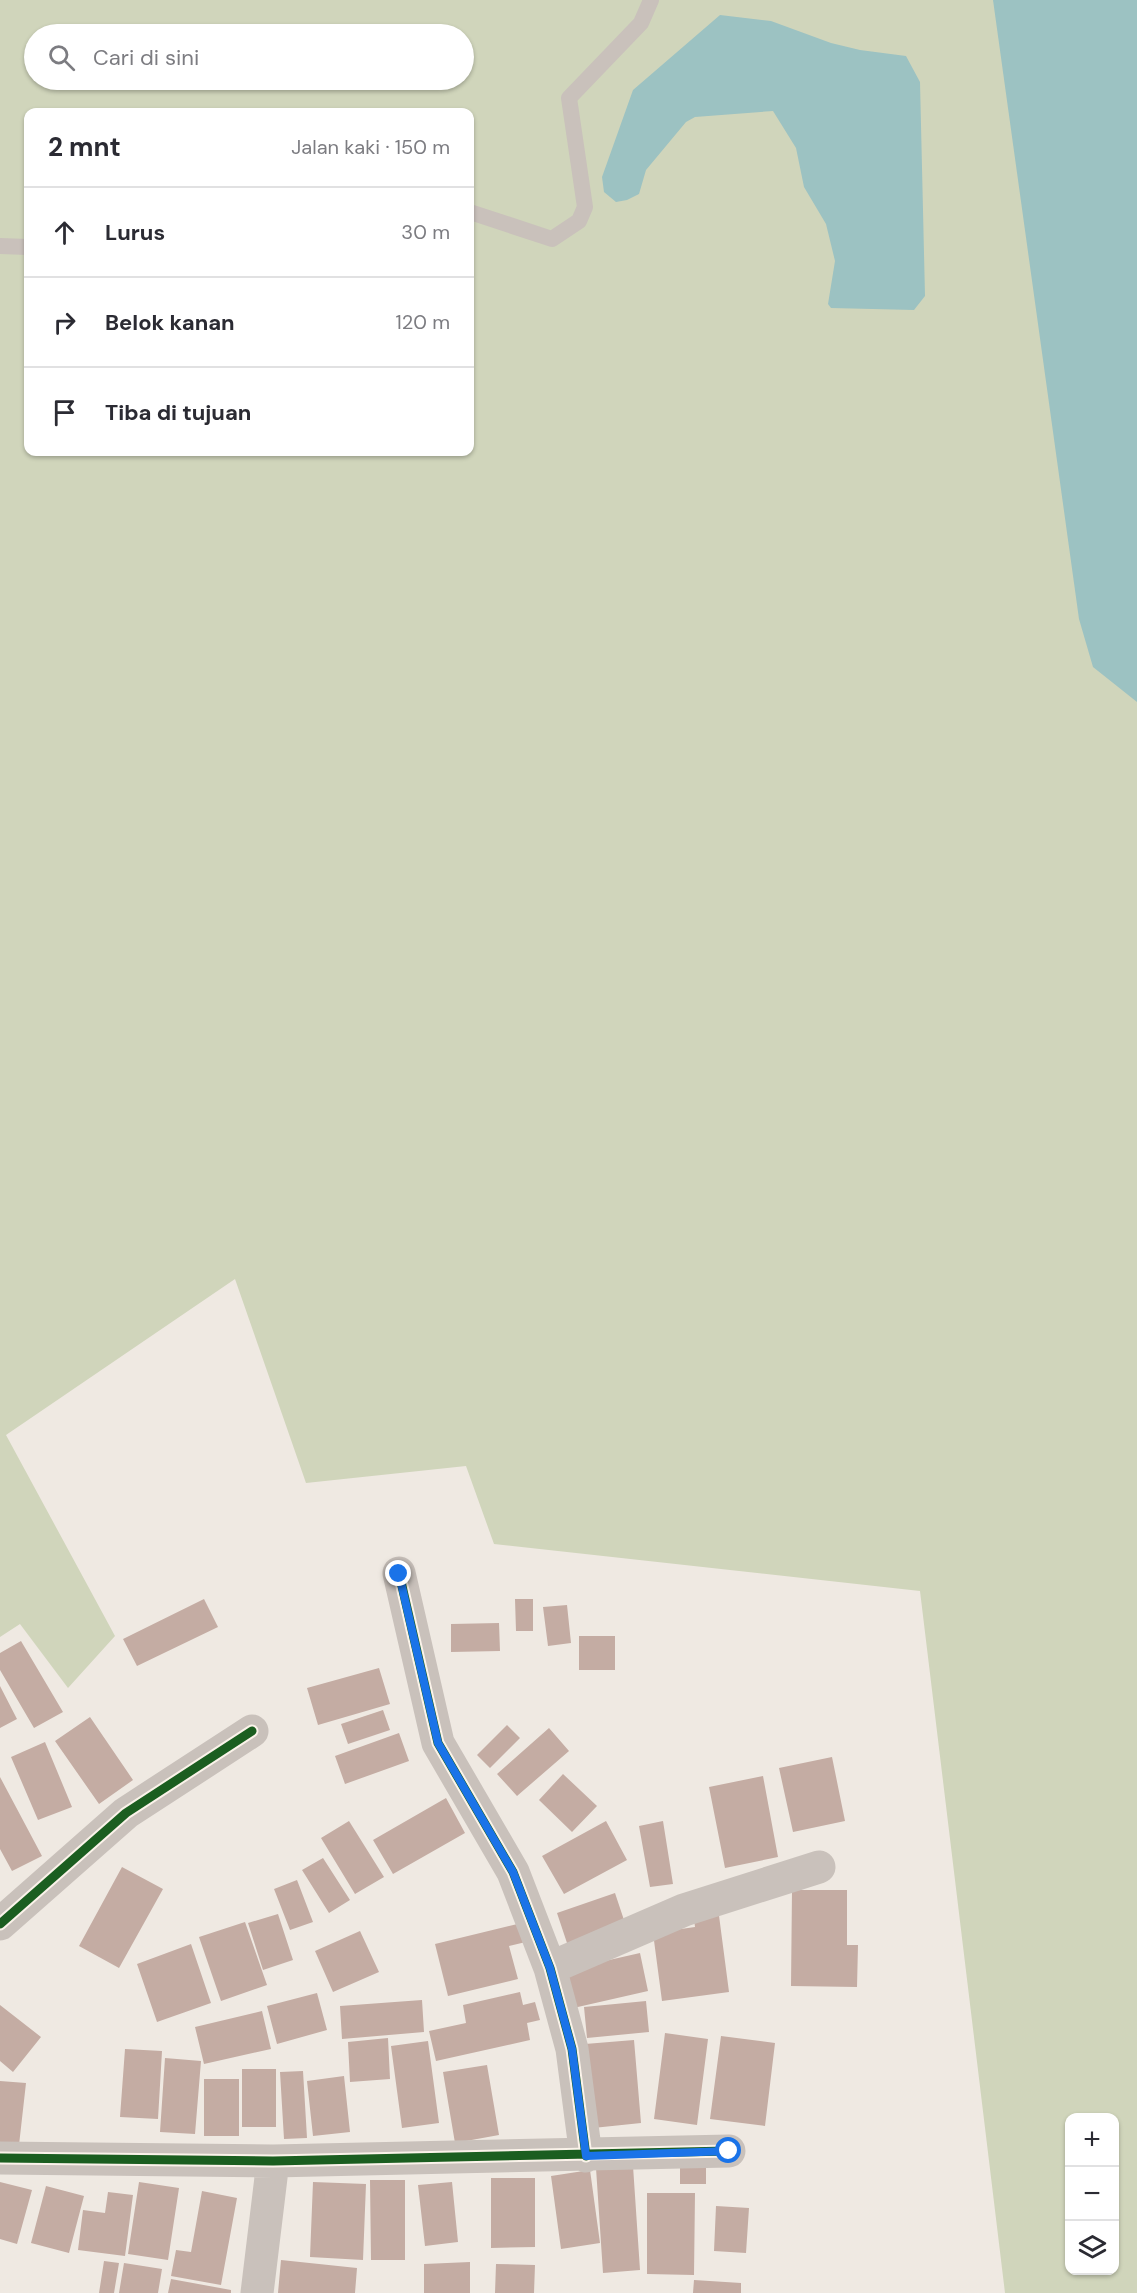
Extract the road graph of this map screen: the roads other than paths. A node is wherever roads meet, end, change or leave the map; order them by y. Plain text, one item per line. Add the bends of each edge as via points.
1 (651, 0) edge
2 (474, 213) edge
3 (0, 246) edge
4 (24, 247) edge
5 (399, 1574) dead end
6 (252, 1731) dead end
7 (819, 1867) dead end
8 (0, 1924) edge
9 (550, 1968) junction
10 (729, 2151) dead end
11 (586, 2156) junction
12 (0, 2158) edge
13 (273, 2161) junction
14 (257, 2293) edge

1 - 2 lane via 641,22 569,98 585,207 579,221 552,239
3 - 4 lane
5 - 9 street via 438,1743 513,1872
6 - 8 street via 126,1812
7 - 9 street via 684,1910
9 - 11 street via 572,2049
10 - 11 street
11 - 13 street
12 - 13 street
13 - 14 street

